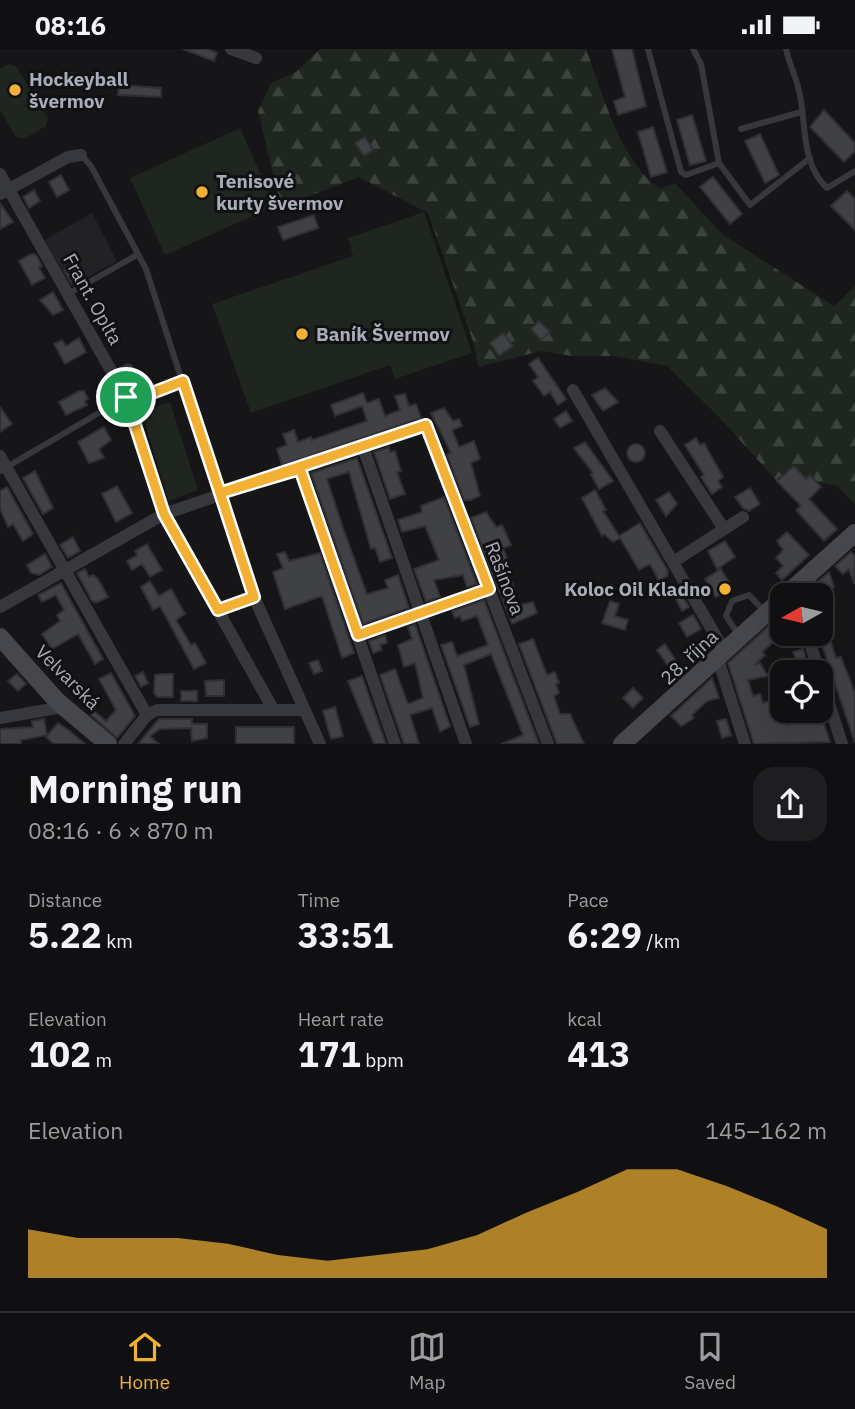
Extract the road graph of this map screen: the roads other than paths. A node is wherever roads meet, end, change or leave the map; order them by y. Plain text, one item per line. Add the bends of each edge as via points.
1 (231, 49) edge
2 (648, 49) edge
3 (693, 49) edge
4 (786, 49) edge
5 (256, 58) dead end
6 (801, 112) junction
7 (741, 129) dead end
8 (81, 155) joint
9 (810, 158) junction
10 (719, 163) junction
11 (855, 171) edge
12 (0, 174) edge
13 (4, 192) edge
14 (137, 255) junction
15 (68, 294) junction
16 (183, 381) junction
17 (573, 390) dead end
18 (126, 397) junction
19 (660, 431) dead end
20 (363, 447) junction
21 (2, 465) edge
22 (300, 469) junction
23 (220, 493) junction
24 (164, 514) junction
25 (743, 517) dead end
26 (724, 529) junction
27 (855, 533) edge
28 (673, 562) junction
29 (62, 570) junction
30 (801, 583) edge
31 (489, 589) junction
32 (254, 597) junction
33 (0, 607) edge
34 (218, 610) junction
35 (770, 611) edge
36 (421, 613) junction
37 (766, 614) junction
38 (358, 635) junction
39 (0, 637) edge
40 (741, 638) junction
41 (721, 656) junction
42 (63, 706) junction
43 (273, 709) junction
44 (304, 710) junction
45 (147, 715) junction
46 (833, 716) edge
47 (0, 718) edge
48 (108, 744) edge
49 (124, 744) edge
50 (320, 744) edge
51 (395, 744) edge
52 (466, 744) edge
53 (548, 744) edge
54 (622, 744) edge
55 (745, 744) edge
56 (842, 744) edge

1 - 5 street
2 - 10 lane via 681,172 686,175
3 - 10 lane via 701,64
4 - 6 lane
6 - 7 lane
6 - 9 lane
8 - 13 street via 68,157
8 - 14 lane
9 - 10 lane via 750,205
9 - 11 lane via 815,177 827,188
12 - 13 street, Frant. Oplta
13 - 15 street, Frant. Oplta
14 - 15 lane
14 - 16 lane
15 - 18 street, Frant. Oplta
16 - 18 lane via 134,400
16 - 23 street
17 - 28 street
18 - 21 lane
18 - 24 street, Frant. Oplta
19 - 26 street
20 - 22 street
20 - 31 street, Rašínova via 426,425
20 - 36 street
21 - 29 street
22 - 23 street
22 - 38 street
23 - 24 street
23 - 32 street
24 - 29 street
24 - 34 street, Frant. Oplta
25 - 26 street
26 - 28 street
27 - 30 main road, 28. října
28 - 41 street
29 - 33 street
29 - 45 street
31 - 36 street
31 - 53 street, Rašínova
32 - 34 street
32 - 44 street
34 - 43 street, Frant. Oplta
35 - 37 main road, 28. října
36 - 38 street
36 - 52 street
37 - 40 main road, 28. října
37 - 40 lane via 749,595 732,601 726,615
38 - 51 street
39 - 42 main road, Velvarská
40 - 41 main road, 28. října
41 - 54 main road, 28. října
41 - 55 street
42 - 47 street
42 - 48 main road, Velvarská
43 - 44 street
43 - 45 street via 156,710
44 - 50 street
45 - 49 street
46 - 56 street

